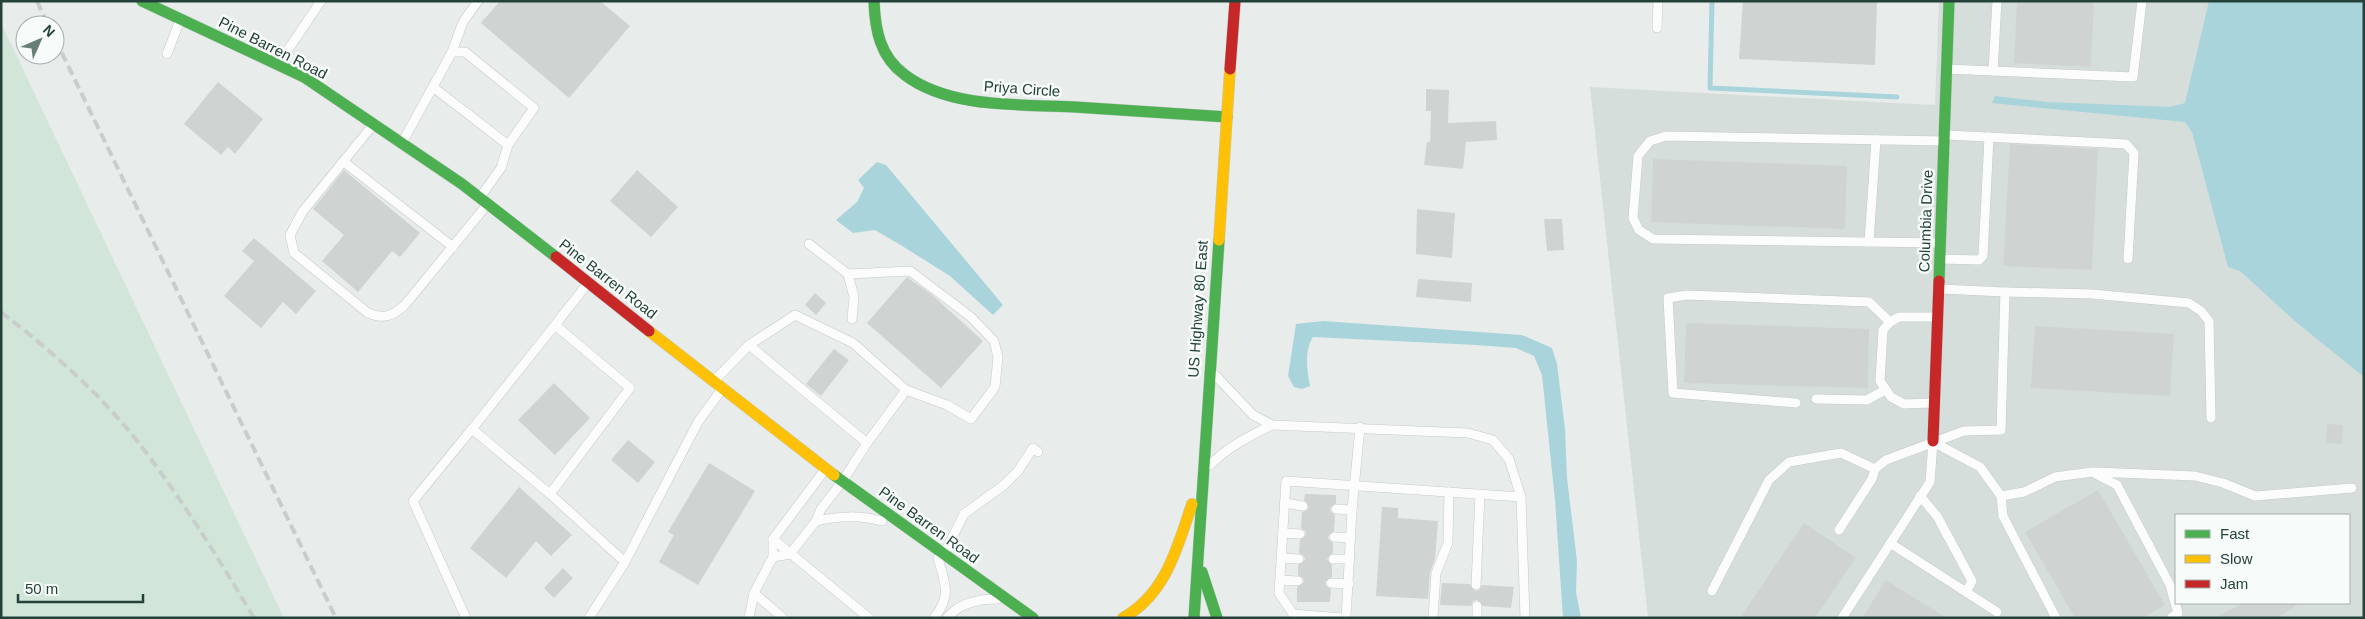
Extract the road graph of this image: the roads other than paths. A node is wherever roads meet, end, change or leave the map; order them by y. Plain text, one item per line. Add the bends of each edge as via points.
1 (142, 1) edge
2 (321, 1) edge
3 (478, 1) edge
4 (874, 1) edge
5 (1234, 1) edge
6 (1658, 1) edge
7 (1949, 1) edge
8 (1997, 1) edge
9 (2142, 1) edge
10 (180, 19) junction
11 (1657, 28) dead end
12 (452, 52) junction
13 (167, 54) dead end
14 (277, 65) junction
15 (1946, 69) junction
16 (1993, 71) junction
17 (432, 87) junction
18 (1227, 117) junction
19 (374, 124) junction
20 (1990, 137) junction
21 (1944, 138) junction
22 (1876, 140) junction
23 (402, 143) junction
24 (508, 145) junction
25 (344, 162) junction
26 (484, 201) junction
27 (1869, 242) junction
28 (1940, 243) junction
29 (810, 244) dead end
30 (453, 247) junction
31 (1940, 259) junction
32 (2128, 259) dead end
33 (848, 274) junction
34 (588, 283) junction
35 (1938, 289) junction
36 (2005, 292) junction
37 (1937, 317) junction
38 (852, 319) dead end
39 (1890, 322) junction
40 (554, 325) junction
41 (749, 345) junction
42 (1210, 369) junction
43 (717, 385) junction
44 (906, 390) junction
45 (1885, 390) junction
46 (1816, 399) dead end
47 (1796, 403) dead end
48 (1934, 403) junction
49 (2211, 418) dead end
50 (1272, 425) junction
51 (1360, 427) junction
52 (472, 430) junction
53 (1933, 441) junction
54 (867, 444) junction
55 (1038, 452) dead end
56 (826, 469) junction
57 (1875, 469) junction
58 (1205, 470) junction
59 (2092, 472) junction
60 (842, 482) junction
61 (1354, 486) junction
62 (2352, 488) dead end
63 (1449, 492) junction
64 (550, 494) junction
65 (1480, 494) junction
66 (1521, 496) junction
67 (1920, 496) junction
68 (2001, 496) junction
69 (1284, 503) junction
70 (1303, 506) dead end
71 (1336, 509) dead end
72 (1352, 510) junction
73 (816, 521) junction
74 (906, 527) junction
75 (1839, 530) dead end
76 (1283, 533) junction
77 (1300, 534) dead end
78 (1334, 536) dead end
79 (1351, 538) junction
80 (773, 539) junction
81 (1890, 543) junction
82 (939, 552) junction
83 (790, 554) junction
84 (1196, 556) junction
85 (773, 557) junction
86 (1282, 558) junction
87 (1299, 559) dead end
88 (1333, 559) dead end
89 (1350, 560) junction
90 (625, 562) junction
91 (1280, 580) junction
92 (1298, 581) dead end
93 (1331, 583) dead end
94 (1349, 584) junction
95 (1476, 585) dead end
96 (1712, 591) dead end
97 (1966, 592) junction
98 (754, 593) junction
99 (1006, 599) junction
100 (2175, 602) edge
101 (2175, 604) edge
102 (1477, 606) dead end
103 (1997, 612) dead end
104 (466, 618) edge
105 (589, 618) edge
106 (749, 618) edge
107 (783, 618) edge
108 (870, 618) edge
109 (934, 618) edge
110 (948, 618) edge
111 (1033, 618) edge
112 (1123, 618) edge
113 (1194, 618) edge
114 (1217, 618) edge
115 (1342, 618) edge
116 (1346, 618) edge
117 (1433, 618) edge
118 (1477, 618) edge
119 (1525, 618) edge
120 (1842, 618) edge
121 (2056, 618) edge
122 (2171, 618) edge

1 - 10 main road, Pine Barren Road
2 - 14 lane
3 - 12 lane via 463,22
4 - 18 main road, Priya Circle via 877,31 884,52 896,69 913,83 952,98
5 - 18 main road, US Highway 80 East
6 - 11 lane
7 - 15 main road, Columbia Drive
8 - 16 lane
9 - 16 lane via 2133,77
10 - 13 lane
10 - 14 main road, Pine Barren Road
12 - 17 lane
12 - 24 lane via 465,52 534,108
14 - 19 main road, Pine Barren Road via 304,77
15 - 16 lane
15 - 21 main road, Columbia Drive
17 - 23 lane
17 - 24 lane
18 - 42 main road, US Highway 80 East
19 - 23 main road, Pine Barren Road
19 - 25 lane
20 - 21 lane
20 - 31 lane via 1983,256 1979,260
20 - 32 lane via 2126,144 2131,147 2134,153
21 - 22 lane
21 - 28 main road, Columbia Drive
22 - 27 lane
22 - 27 lane via 1666,136 1650,141 1638,156 1633,218 1640,230 1653,239
23 - 26 main road, Pine Barren Road
24 - 26 lane via 501,168
25 - 30 lane
25 - 30 lane via 303,211 290,235 294,253 368,313 380,318 393,315 414,296
26 - 30 lane
26 - 34 main road, Pine Barren Road
27 - 28 lane
28 - 31 main road, Columbia Drive
29 - 33 lane
31 - 35 main road, Columbia Drive
33 - 38 lane via 854,297
33 - 44 lane via 910,270 972,317 994,341 998,357 995,388 971,419 947,405
34 - 40 lane
34 - 43 main road, Pine Barren Road
35 - 36 lane
35 - 37 main road, Columbia Drive
36 - 49 lane via 2092,294 2188,303 2209,321
36 - 53 lane via 2001,430 1964,431
37 - 39 lane via 1899,317
37 - 48 main road, Columbia Drive
39 - 45 lane via 1883,330 1880,380
39 - 47 lane via 1870,302 1687,295 1668,298 1673,393
40 - 52 lane
40 - 64 lane via 630,388
41 - 43 lane
41 - 44 lane via 795,315 853,343
41 - 54 lane
42 - 50 lane via 1253,415
42 - 58 main road, US Highway 80 East
43 - 56 main road, Pine Barren Road
43 - 90 lane
44 - 54 lane
45 - 46 lane via 1867,400
45 - 48 lane via 1904,404
48 - 53 main road, Columbia Drive
50 - 51 lane
50 - 58 lane via 1223,452
51 - 61 lane
51 - 66 lane via 1468,433 1493,440 1509,460
52 - 64 lane
52 - 104 lane via 413,501
53 - 57 lane via 1886,460
53 - 67 lane via 1930,482
53 - 68 lane via 1980,467
54 - 60 lane
55 - 82 lane via 1033,448 1004,485 964,514
56 - 60 main road, Pine Barren Road
56 - 80 lane
57 - 75 lane
57 - 96 lane via 1841,454 1789,462 1769,480
58 - 84 main road, US Highway 80 East
58 - 112 main road via 1160,587 1145,604
59 - 62 lane via 2195,476 2255,496
59 - 68 lane via 2055,478 2024,492
59 - 100 lane via 2117,485 2170,585
60 - 73 lane
60 - 74 main road, Pine Barren Road
61 - 63 lane
61 - 69 lane via 1286,481
61 - 72 lane
63 - 65 lane
63 - 117 lane via 1448,543 1436,573
64 - 90 lane
65 - 66 lane
65 - 95 lane
66 - 119 lane
67 - 81 lane
67 - 97 lane via 1937,516 1972,581
68 - 121 lane via 2003,516
69 - 70 lane
69 - 76 lane
71 - 72 lane
72 - 79 lane
73 - 74 lane via 858,515
73 - 83 lane
74 - 82 main road, Pine Barren Road
76 - 77 lane
76 - 86 lane
78 - 79 lane
79 - 89 lane
80 - 83 lane
80 - 85 lane
81 - 97 lane
81 - 120 lane
82 - 99 main road, Pine Barren Road
82 - 109 lane via 947,588 946,600
83 - 85 lane
83 - 108 lane
84 - 113 main road, US Highway 80 East
84 - 114 main road
85 - 98 lane
86 - 87 lane
86 - 91 lane
88 - 89 lane
89 - 94 lane
90 - 105 lane
91 - 92 lane
91 - 115 lane via 1279,593 1293,614
93 - 94 lane
94 - 116 lane
97 - 103 lane
98 - 106 lane
98 - 107 lane
99 - 110 lane via 972,602 952,612
99 - 111 main road, Pine Barren Road
101 - 122 lane via 2178,613
102 - 118 lane

